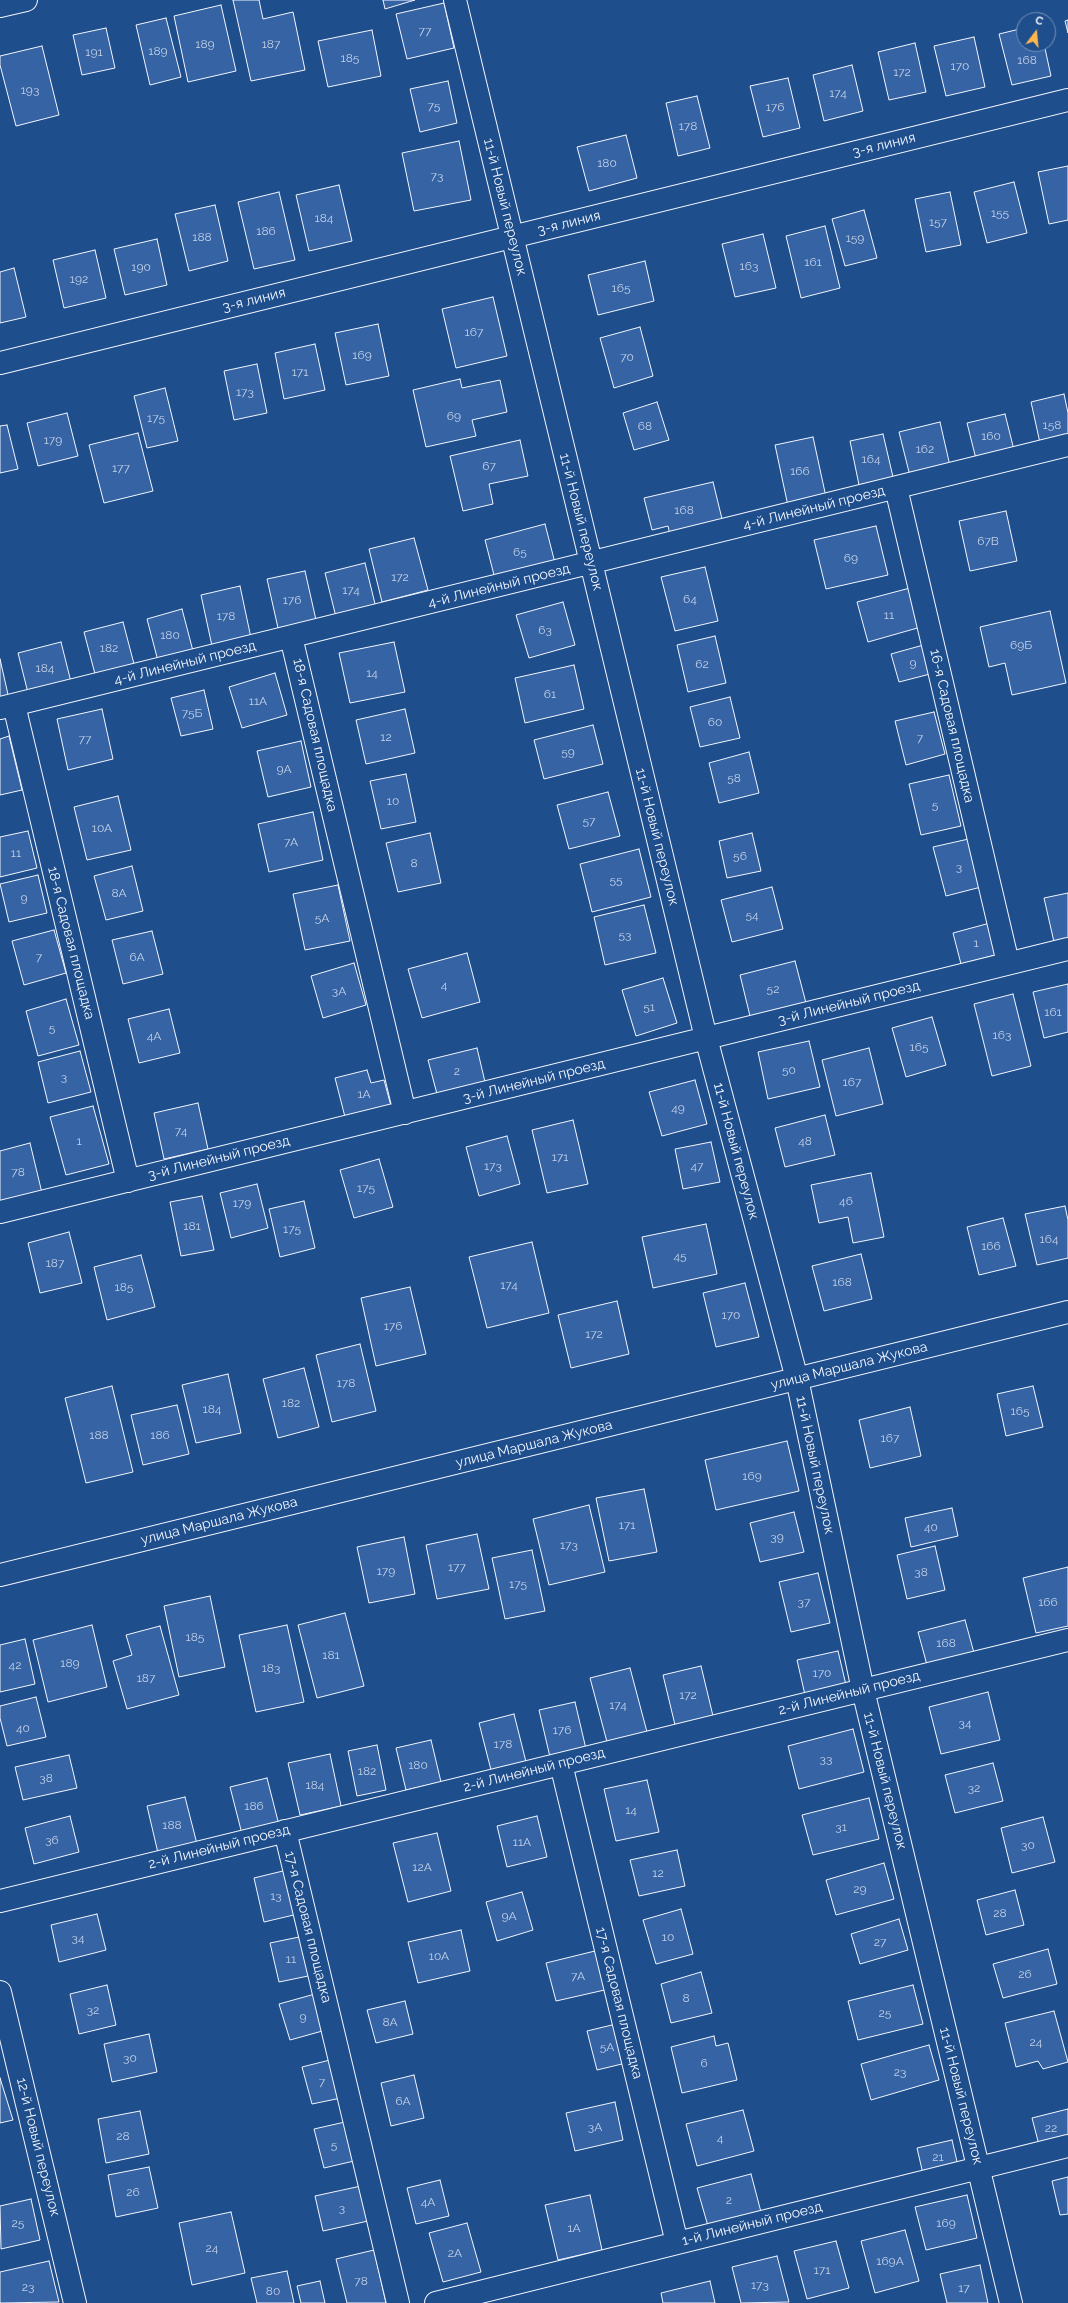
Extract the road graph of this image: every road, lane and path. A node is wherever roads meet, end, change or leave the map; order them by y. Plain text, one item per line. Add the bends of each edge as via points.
1 (26, 0) edge
2 (455, 0) edge
3 (0, 6) edge
4 (1068, 100) edge
5 (512, 237) junction
6 (0, 363) edge
7 (1068, 445) edge
8 (896, 488) junction
9 (591, 563) junction
10 (291, 637) junction
11 (7, 706) edge
12 (1068, 949) edge
13 (1008, 963) junction
14 (706, 1038) junction
15 (405, 1113) junction
16 (128, 1181) junction
17 (0, 1212) edge
18 (1068, 1312) edge
19 (797, 1379) junction
20 (0, 1575) edge
21 (1068, 1640) edge
22 (863, 1690) junction
23 (561, 1764) junction
24 (285, 1831) junction
25 (0, 1901) edge
26 (0, 1992) edge
27 (1068, 2146) edge
28 (978, 2168) junction
29 (676, 2243) junction
30 (75, 2303) edge
31 (398, 2303) edge
32 (436, 2303) edge
33 (1011, 2303) edge

1 - 3 street
2 - 5 street, 11-й Новый переулок
4 - 5 street, 3-я линия
5 - 6 street, 3-я линия
5 - 9 street, 11-й Новый переулок
7 - 8 street, 4-й Линейный проезд
8 - 9 street, 4-й Линейный проезд
8 - 13 street, 16-я Садовая площадка
9 - 10 street, 4-й Линейный проезд
9 - 14 street, 11-й Новый переулок
10 - 11 street, 4-й Линейный проезд
10 - 15 street, 18-я Садовая площадка
11 - 16 street, 18-я Садовая площадка
12 - 13 street, 3-й Линейный проезд
13 - 14 street, 3-й Линейный проезд
14 - 15 street, 3-й Линейный проезд
14 - 19 street, 11-й Новый переулок
15 - 16 street, 3-й Линейный проезд
16 - 17 street, 3-й Линейный проезд
18 - 19 street, улица Маршала Жукова
19 - 20 street, улица Маршала Жукова
19 - 22 street, 11-й Новый переулок
21 - 22 street, 2-й Линейный проезд
22 - 23 street, 2-й Линейный проезд
22 - 28 street, 11-й Новый переулок
23 - 24 street, 2-й Линейный проезд
23 - 29 street, 17-я Садовая площадка
24 - 25 street, 2-й Линейный проезд
24 - 31 street, 17-я Садовая площадка
26 - 30 street, 12-й Новый переулок
27 - 28 street, 1-й Линейный проезд
28 - 29 street, 1-й Линейный проезд
28 - 33 street, 11-й Новый переулок
29 - 32 street, 1-й Линейный проезд

